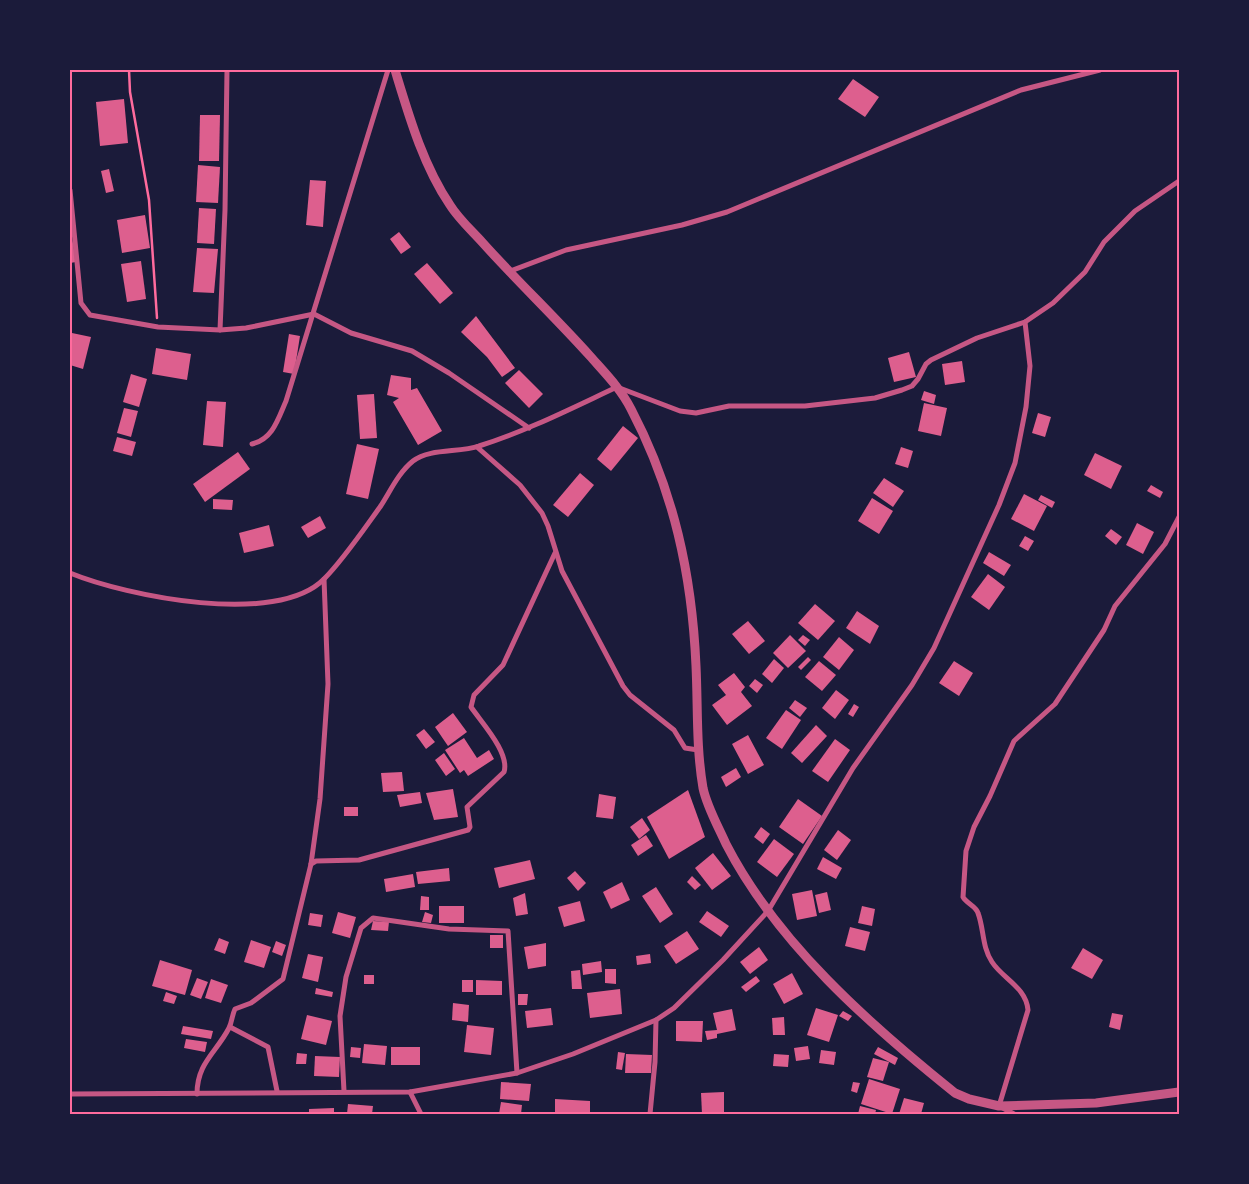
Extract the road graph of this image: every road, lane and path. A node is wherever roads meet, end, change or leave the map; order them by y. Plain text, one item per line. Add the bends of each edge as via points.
1 (130, 70) edge
2 (227, 70) edge
3 (388, 70) edge
4 (395, 70) edge
5 (1100, 70) edge
6 (1179, 181) edge
7 (70, 190) edge
8 (508, 272) junction
9 (314, 314) junction
10 (1025, 322) junction
11 (158, 327) junction
12 (220, 330) junction
13 (617, 387) junction
14 (529, 428) junction
15 (252, 444) dead end
16 (477, 447) junction
17 (1179, 517) edge
18 (555, 553) junction
19 (70, 573) edge
20 (324, 579) junction
21 (698, 750) junction
22 (312, 864) junction
23 (768, 911) junction
24 (656, 1020) junction
25 (230, 1027) junction
26 (517, 1073) junction
27 (277, 1091) junction
28 (344, 1091) junction
29 (410, 1092) junction
30 (1179, 1092) edge
31 (70, 1094) edge
32 (197, 1094) junction
33 (999, 1106) junction
34 (421, 1114) edge
35 (650, 1114) edge
36 (1014, 1114) edge

1 - 11 path via 130,92 149,200
2 - 12 street via 226,210
3 - 9 street
4 - 8 street via 410,120 434,178 450,206
5 - 8 street via 1021,90 727,212 566,250
6 - 10 street via 1135,211 1104,242 1085,272 1064,294
7 - 11 street via 84,310 90,315
8 - 13 street via 575,339
9 - 12 street
9 - 14 street via 352,333 412,350
9 - 15 street via 277,422 268,436
10 - 13 street via 977,338 931,360 912,386 875,398 806,406 729,406 696,413 680,411
10 - 23 street via 1030,366 1026,407 1015,463 999,505 934,648 853,768
11 - 12 street
13 - 14 street
13 - 21 street via 630,407 660,472 680,533 690,588 696,656
14 - 16 street
16 - 18 street via 520,485 542,513
16 - 20 street via 424,456 414,461
17 - 33 street via 1165,544 1116,606 1055,704 1014,741 966,851 963,896 978,911 992,963 1020,990 1028,1003
18 - 21 street via 630,695 674,730 685,748
18 - 22 street via 503,665 471,702 471,707 504,755 506,766 504,772 469,804 468,830 359,860 316,861
19 - 20 street via 144,596 244,604 284,599 309,591
20 - 22 street via 328,684
21 - 23 street via 704,791 718,826 738,866
22 - 25 street via 283,979 251,1003 235,1009
23 - 24 street via 674,1008
23 - 33 street via 836,989 927,1070 955,1093
24 - 26 street
24 - 35 street
25 - 27 street via 268,1047
25 - 32 street via 202,1066
26 - 28 street via 508,931 449,929 373,918 361,928 346,977 340,1016
26 - 29 street
27 - 28 street
27 - 32 street
28 - 29 street
29 - 34 street
30 - 33 street via 1096,1103
31 - 32 street
33 - 36 street

